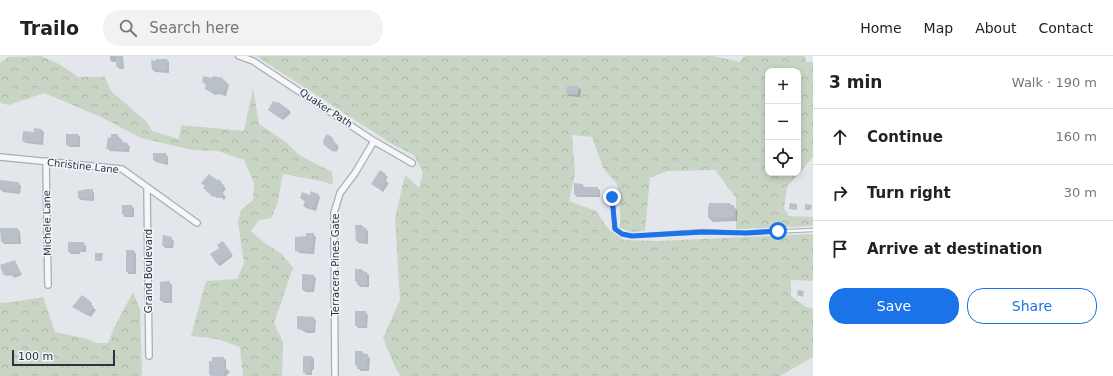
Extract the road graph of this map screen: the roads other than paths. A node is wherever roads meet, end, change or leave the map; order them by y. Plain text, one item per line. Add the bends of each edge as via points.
1 (239, 56) edge
2 (374, 141) junction
3 (0, 157) edge
4 (46, 161) junction
5 (412, 163) dead end
6 (147, 187) junction
7 (612, 197) dead end
8 (197, 223) dead end
9 (813, 230) edge
10 (48, 285) dead end
11 (148, 356) dead end
12 (335, 376) edge

1 - 2 street, Quaker Path via 253,61
2 - 5 street, Quaker Path
2 - 12 street, Terracera Pines Gate via 340,193 334,213
3 - 4 street, Christine Lane
4 - 6 street, Christine Lane via 122,169
4 - 10 street, Michele Lane
6 - 8 street, Christine Lane
6 - 11 street, Grand Boulevard
7 - 9 lane via 615,229 632,236

